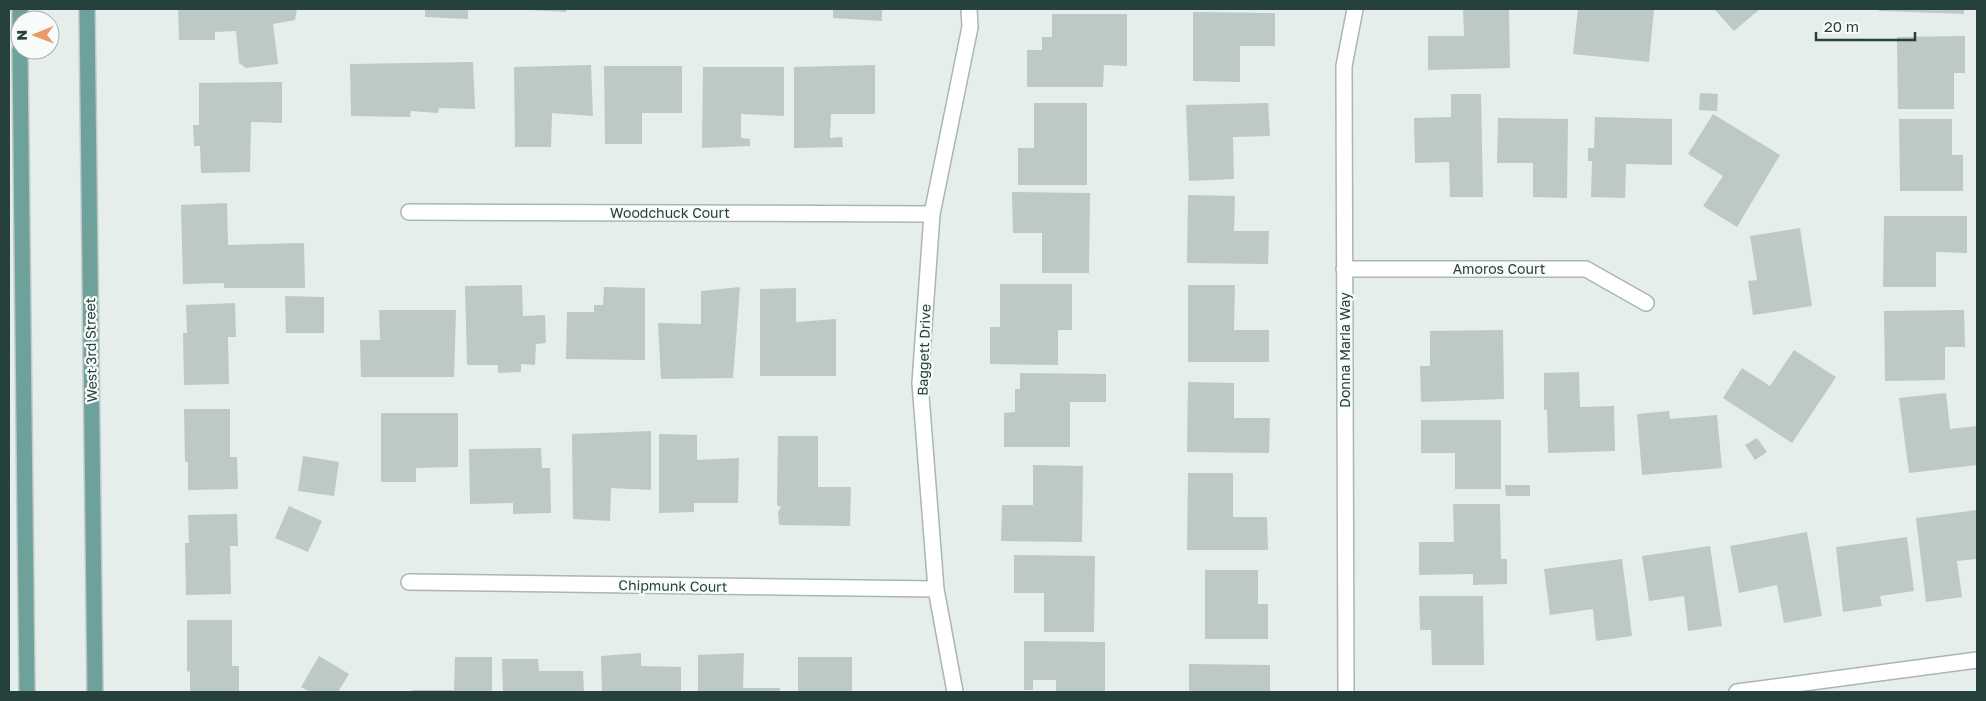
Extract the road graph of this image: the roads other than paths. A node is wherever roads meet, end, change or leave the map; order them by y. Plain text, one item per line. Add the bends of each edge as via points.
1 (87, 9) edge
2 (969, 9) edge
3 (1355, 9) edge
4 (20, 60) edge
5 (409, 212) dead end
6 (932, 214) junction
7 (1344, 269) junction
8 (1646, 303) dead end
9 (409, 582) dead end
10 (936, 589) junction
11 (1977, 660) edge
12 (27, 692) edge
13 (95, 692) edge
14 (955, 692) edge
15 (1346, 692) edge
16 (1737, 692) edge

1 - 13 main road, West 3rd Street
2 - 6 street, Baggett Drive via 970,27
3 - 7 street, Donna Maria Way via 1344,66
4 - 12 main road
5 - 6 street, Woodchuck Court
6 - 10 street, Baggett Drive via 920,383
7 - 8 street, Amoros Court via 1586,270
7 - 15 street, Donna Maria Way
9 - 10 street, Chipmunk Court
10 - 14 street, Baggett Drive
11 - 16 street

